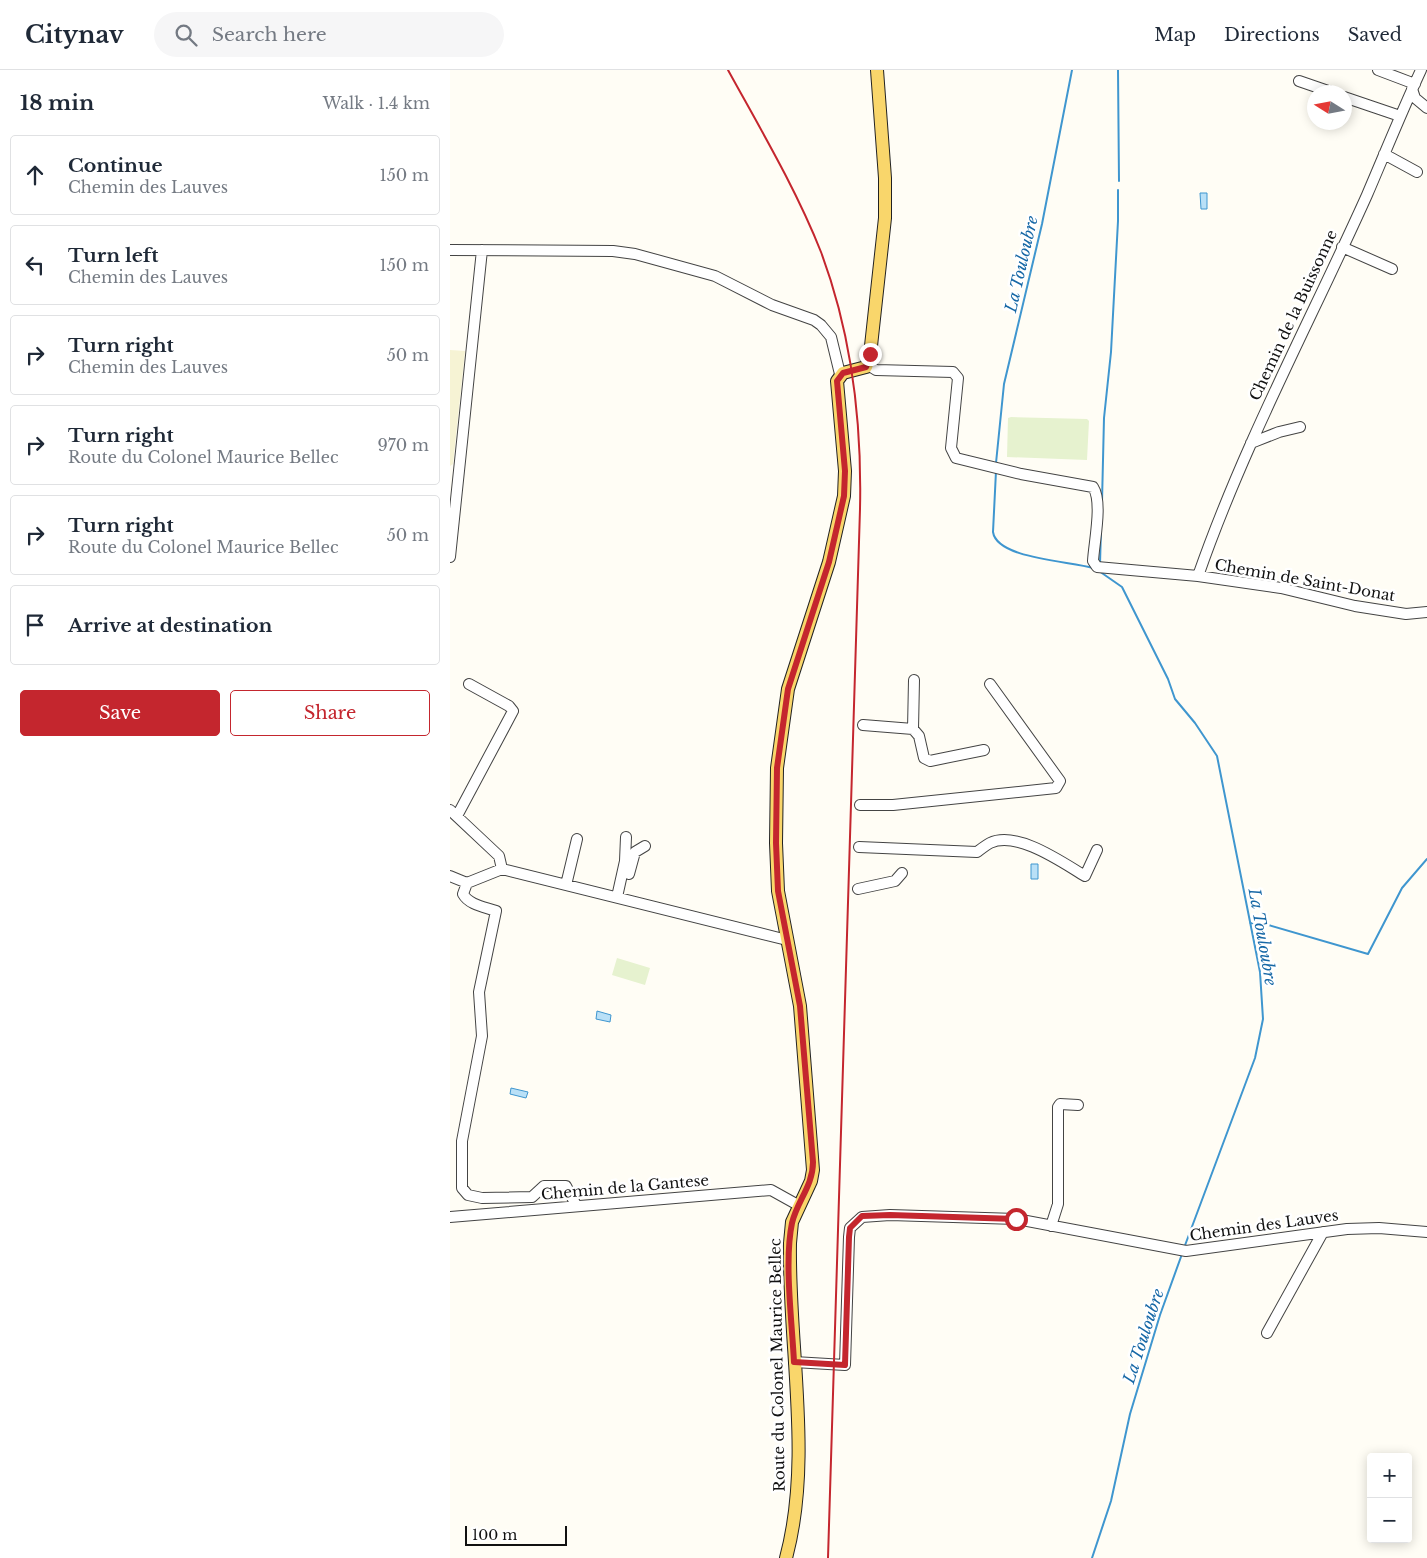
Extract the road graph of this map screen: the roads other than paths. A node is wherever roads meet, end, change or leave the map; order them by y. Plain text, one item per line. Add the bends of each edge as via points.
1 (877, 70) edge
2 (1378, 70) edge
3 (1421, 70) edge
4 (1299, 81) dead end
5 (1311, 85) edge
6 (1414, 86) junction
7 (1352, 100) edge
8 (1427, 108) edge
9 (1400, 116) junction
10 (1384, 154) junction
11 (1417, 172) dead end
12 (1342, 247) junction
13 (450, 250) edge
14 (482, 250) junction
15 (1392, 269) dead end
16 (868, 365) junction
17 (840, 374) junction
18 (1300, 428) dead end
19 (1251, 443) junction
20 (450, 557) edge
21 (1198, 576) junction
22 (1427, 612) edge
23 (914, 680) dead end
24 (469, 684) dead end
25 (990, 684) dead end
26 (863, 725) dead end
27 (913, 729) junction
28 (984, 750) dead end
29 (860, 805) dead end
30 (453, 813) edge
31 (626, 837) dead end
32 (577, 839) dead end
33 (645, 846) dead end
34 (859, 847) dead end
35 (1098, 850) dead end
36 (502, 869) junction
37 (902, 873) dead end
38 (450, 876) edge
39 (467, 883) junction
40 (566, 885) junction
41 (858, 889) dead end
42 (620, 898) junction
43 (787, 940) junction
44 (1078, 1105) dead end
45 (576, 1205) junction
46 (798, 1205) junction
47 (450, 1217) edge
48 (1051, 1226) junction
49 (1323, 1232) junction
50 (1427, 1232) edge
51 (1268, 1333) dead end
52 (794, 1362) junction
53 (786, 1558) edge

1 - 16 main road via 885,218 878,302
2 - 6 street
3 - 6 street, Chemin de la Buissonne
4 - 5 street
6 - 8 street via 1415,98
6 - 9 street, Chemin de la Buissonne
7 - 9 street
9 - 10 street, Chemin de la Buissonne
10 - 11 street
10 - 12 street, Chemin de la Buissonne
12 - 15 street
12 - 19 street, Chemin de la Buissonne
13 - 14 street
14 - 17 street via 624,252 715,276 762,301 822,325 831,337
14 - 20 street
16 - 17 main road
16 - 21 street, Chemin de Saint-Donat via 876,370 953,372 958,378 951,448 956,458 1094,487 1098,493 1098,506 1093,561 1098,567
17 - 43 main road, Route du Colonel Maurice Bellec via 837,381 845,471 844,496 829,562 790,682 777,768 776,875
18 - 19 street
19 - 21 street, Chemin de la Buissonne via 1217,521
21 - 22 street, Chemin de Saint-Donat via 1281,588 1355,606 1406,614
23 - 27 street
24 - 30 street via 513,711
25 - 29 street via 1060,781 1056,788 893,805
26 - 27 street
27 - 28 street via 919,736 924,758 930,761
30 - 36 street via 500,856
31 - 42 street
32 - 40 street
33 - 42 street via 634,852
34 - 35 street via 977,852 991,842 1018,842 1085,876
36 - 39 street
36 - 40 street
37 - 41 street via 895,881
38 - 39 street
39 - 45 street via 463,894 466,898 473,904 496,911 479,992 482,1036 462,1141 462,1188 468,1195 482,1198 532,1197 544,1186 566,1186
40 - 42 street
42 - 43 street
43 - 46 main road, Route du Colonel Maurice Bellec via 800,1006 813,1162 811,1182
44 - 48 street via 1060,1104 1058,1107 1058,1204
45 - 46 street, Chemin de la Gantese via 771,1190
45 - 47 street, Chemin de la Gantese
46 - 52 main road, Route du Colonel Maurice Bellec via 790,1243
48 - 49 street, Chemin des Lauves via 1182,1251
48 - 52 street, Chemin des Lauves via 1016,1219 862,1216 850,1228 845,1365
49 - 50 street, Chemin des Lauves via 1379,1228
49 - 51 street
52 - 53 main road, Route du Colonel Maurice Bellec via 797,1477

